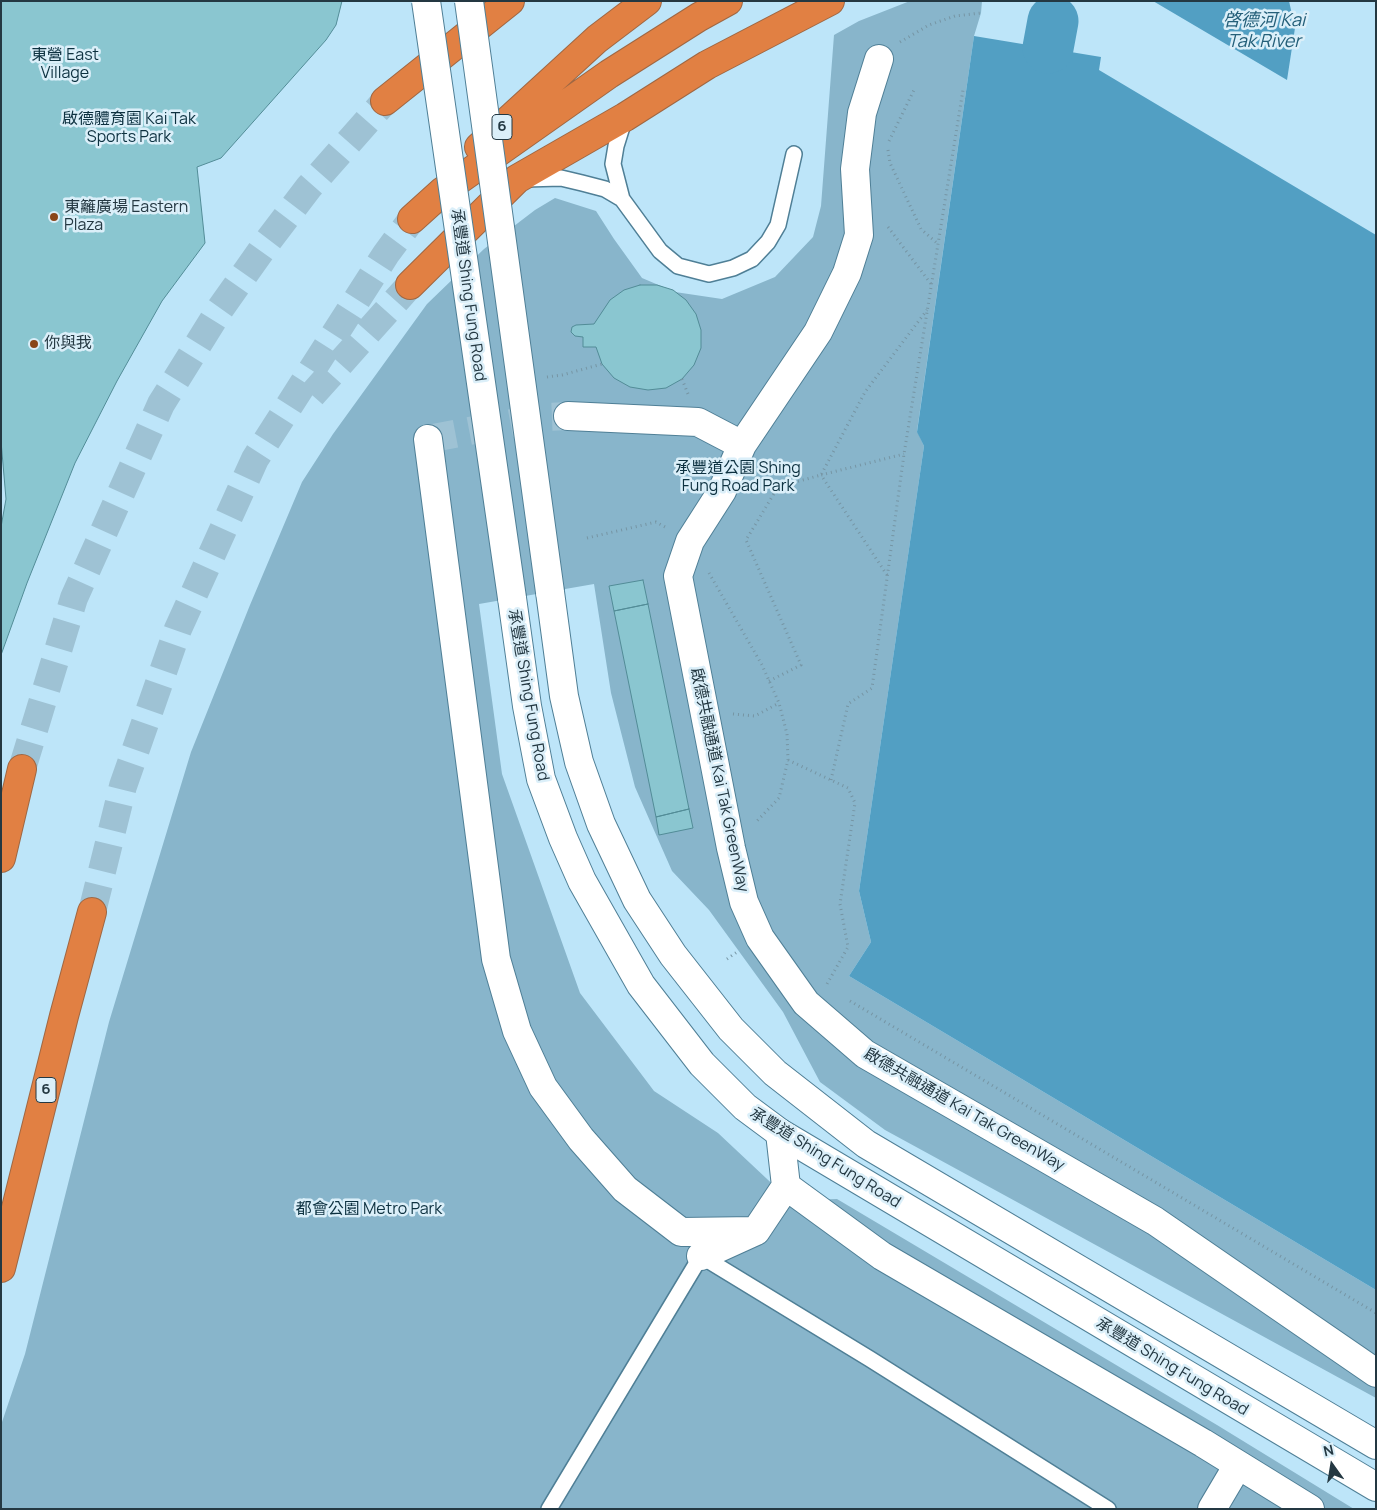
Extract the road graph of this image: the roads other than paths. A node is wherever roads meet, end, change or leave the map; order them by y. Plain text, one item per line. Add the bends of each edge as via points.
1 (426, 1) edge
2 (469, 1) edge
3 (510, 1) edge
4 (647, 1) edge
5 (728, 1) edge
6 (830, 1) edge
7 (879, 59) road end
8 (385, 101) tunnel mouth
9 (625, 117) junction
10 (794, 154) dead end
11 (517, 179) junction
12 (622, 199) junction
13 (410, 285) tunnel mouth
14 (568, 416) tunnel mouth
15 (428, 439) dead end
16 (742, 445) junction
17 (22, 769) tunnel mouth
18 (1, 858) edge
19 (92, 912) tunnel mouth
20 (780, 1133) junction
21 (786, 1186) junction
22 (756, 1231) junction
23 (700, 1256) junction
24 (1, 1268) edge
25 (1376, 1373) edge
26 (1376, 1445) edge
27 (1238, 1466) junction
28 (1376, 1487) edge
29 (549, 1509) edge
30 (1108, 1509) edge
31 (1212, 1509) edge
32 (1310, 1509) edge

1 - 20 main road, 承豐道 Shing Fung Road, bridge via 527,706 541,779 582,881 641,985 702,1064 745,1107
2 - 26 main road, 承豐道 Shing Fung Road, bridge via 564,696 580,762 601,824 637,900 731,1029 775,1073 866,1144
3 - 8 highway
4 - 5 highway, 6 via 597,39 449,175 412,219 443,191 609,74
6 - 9 highway via 707,65
7 - 16 main road, 啟德共融通道 Kai Tak GreenWay via 862,113 855,169 859,235 847,272 818,332
9 - 11 highway
9 - 12 lane via 613,164
10 - 12 lane via 778,225 752,259 733,268 709,274 678,266 660,250
11 - 12 lane via 560,178 582,182 605,189
11 - 13 highway
14 - 16 main road via 698,422
15 - 22 main road via 496,959 517,1031 543,1087 581,1138 625,1188 681,1232
16 - 25 main road, 啟德共融通道 Kai Tak GreenWay via 722,490 690,541 678,576 731,848 744,902 760,938 806,1002 865,1054 1155,1221
17 - 18 highway
19 - 24 highway, 6
20 - 21 main road
20 - 28 main road, 承豐道 Shing Fung Road
21 - 22 main road
21 - 27 main road via 882,1256
22 - 23 main road
23 - 29 lane
23 - 30 lane
27 - 31 main road
27 - 32 main road

